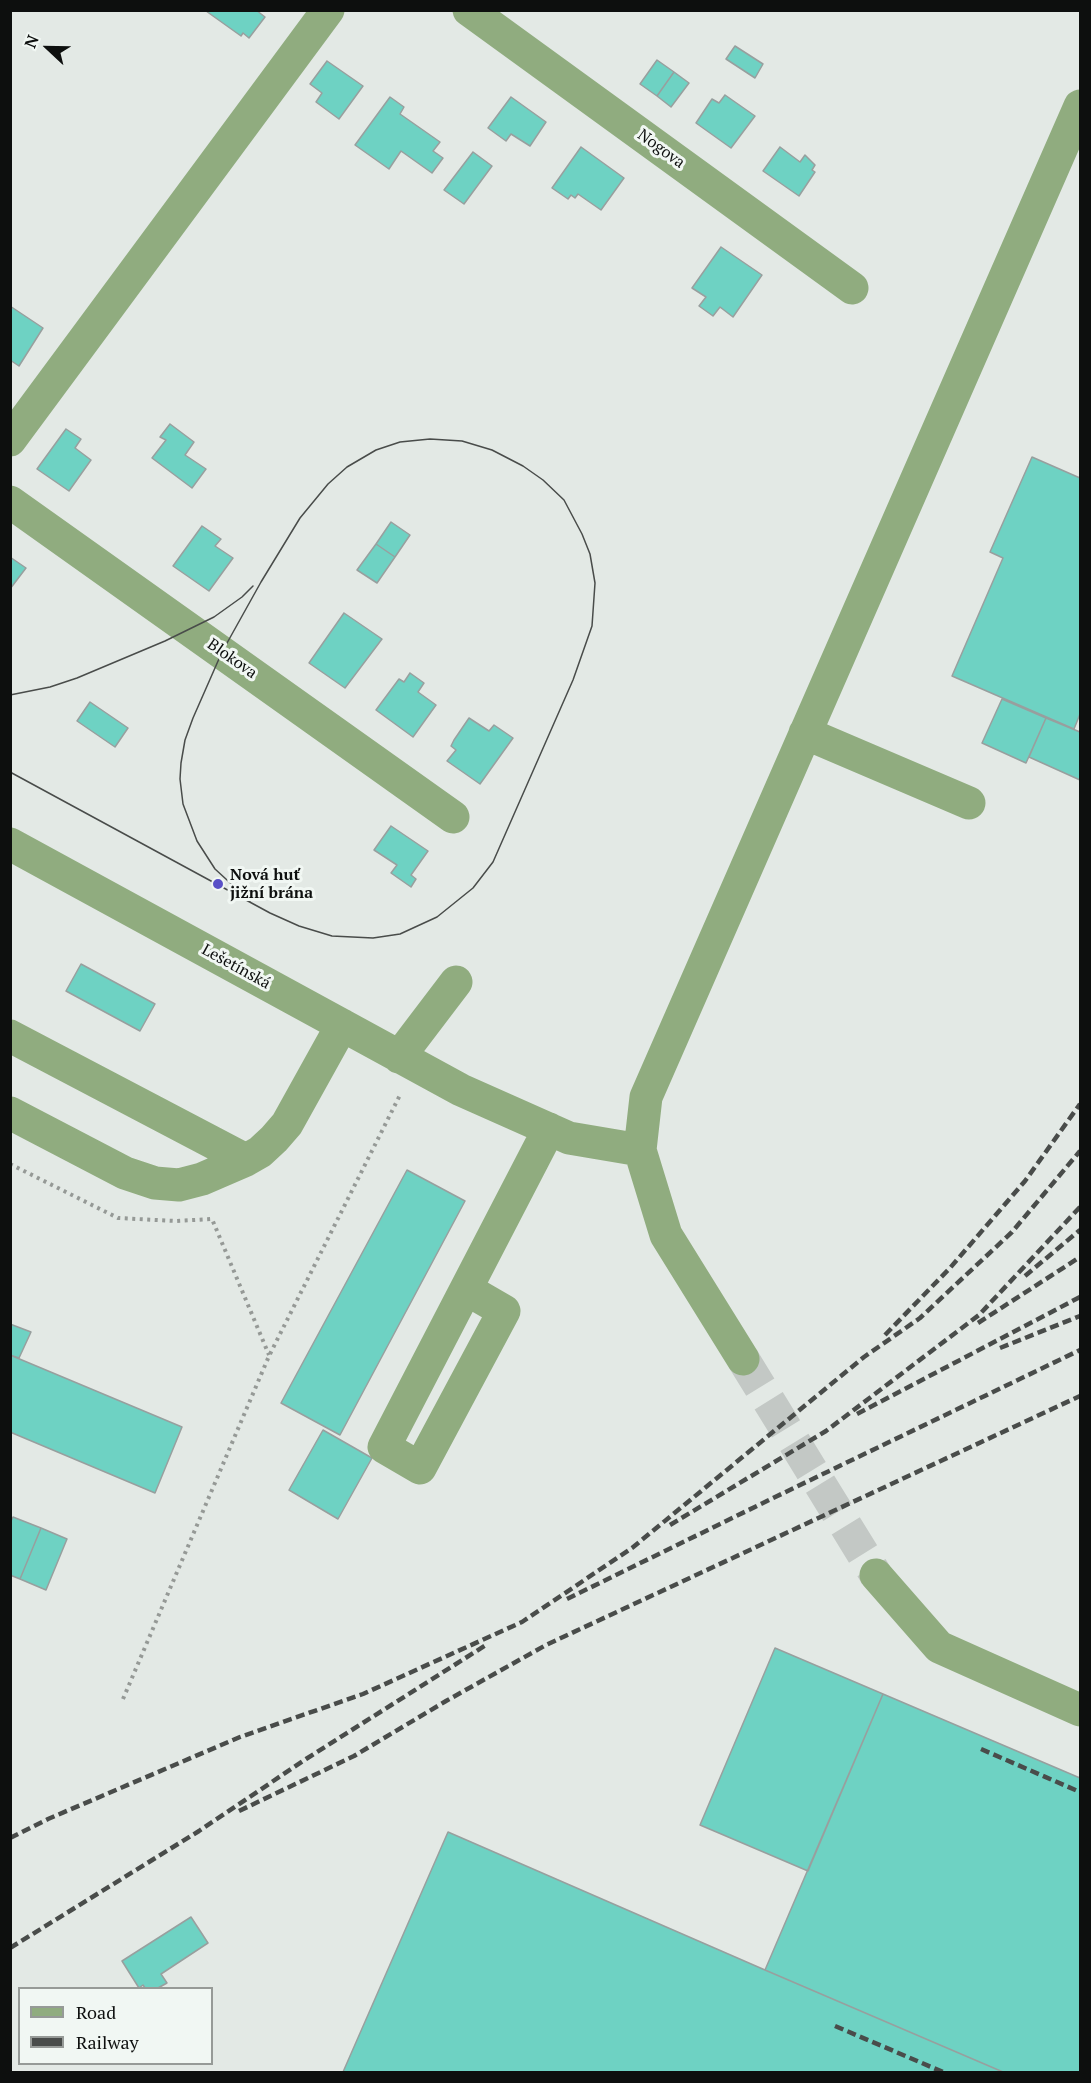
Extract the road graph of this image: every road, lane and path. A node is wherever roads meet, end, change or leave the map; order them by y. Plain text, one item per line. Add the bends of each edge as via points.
1 (328, 10) edge
2 (469, 10) edge
3 (1080, 106) edge
4 (852, 288) dead end
5 (10, 440) edge
6 (10, 501) edge
7 (805, 733) junction
8 (969, 803) dead end
9 (453, 817) dead end
10 (10, 843) edge
11 (456, 981) dead end
12 (342, 1025) junction
13 (10, 1036) edge
14 (407, 1061) junction
15 (10, 1113) edge
16 (549, 1129) junction
17 (640, 1150) junction
18 (246, 1160) junction
19 (10, 1164) edge
20 (466, 1289) junction
21 (269, 1356) junction
22 (743, 1359) tunnel mouth
23 (876, 1575) tunnel mouth
24 (123, 1699) dead end
25 (1080, 1710) edge

1 - 5 street
2 - 4 street, Nogova
3 - 7 street
6 - 9 street, Blokova
7 - 8 street
7 - 17 street via 646,1097
10 - 12 street, Lešetínská
11 - 14 street
12 - 14 street, Lešetínská
12 - 18 street via 287,1124 267,1146
13 - 18 street
14 - 16 street, Lešetínská
14 - 21 path
15 - 18 street via 125,1173 156,1183 179,1185
16 - 17 street, Lešetínská via 569,1138
16 - 20 street
17 - 22 street via 666,1235
19 - 21 path via 118,1218 212,1219
20 - 20 street via 384,1448 420,1468 504,1311
21 - 24 path
23 - 25 street via 939,1647

